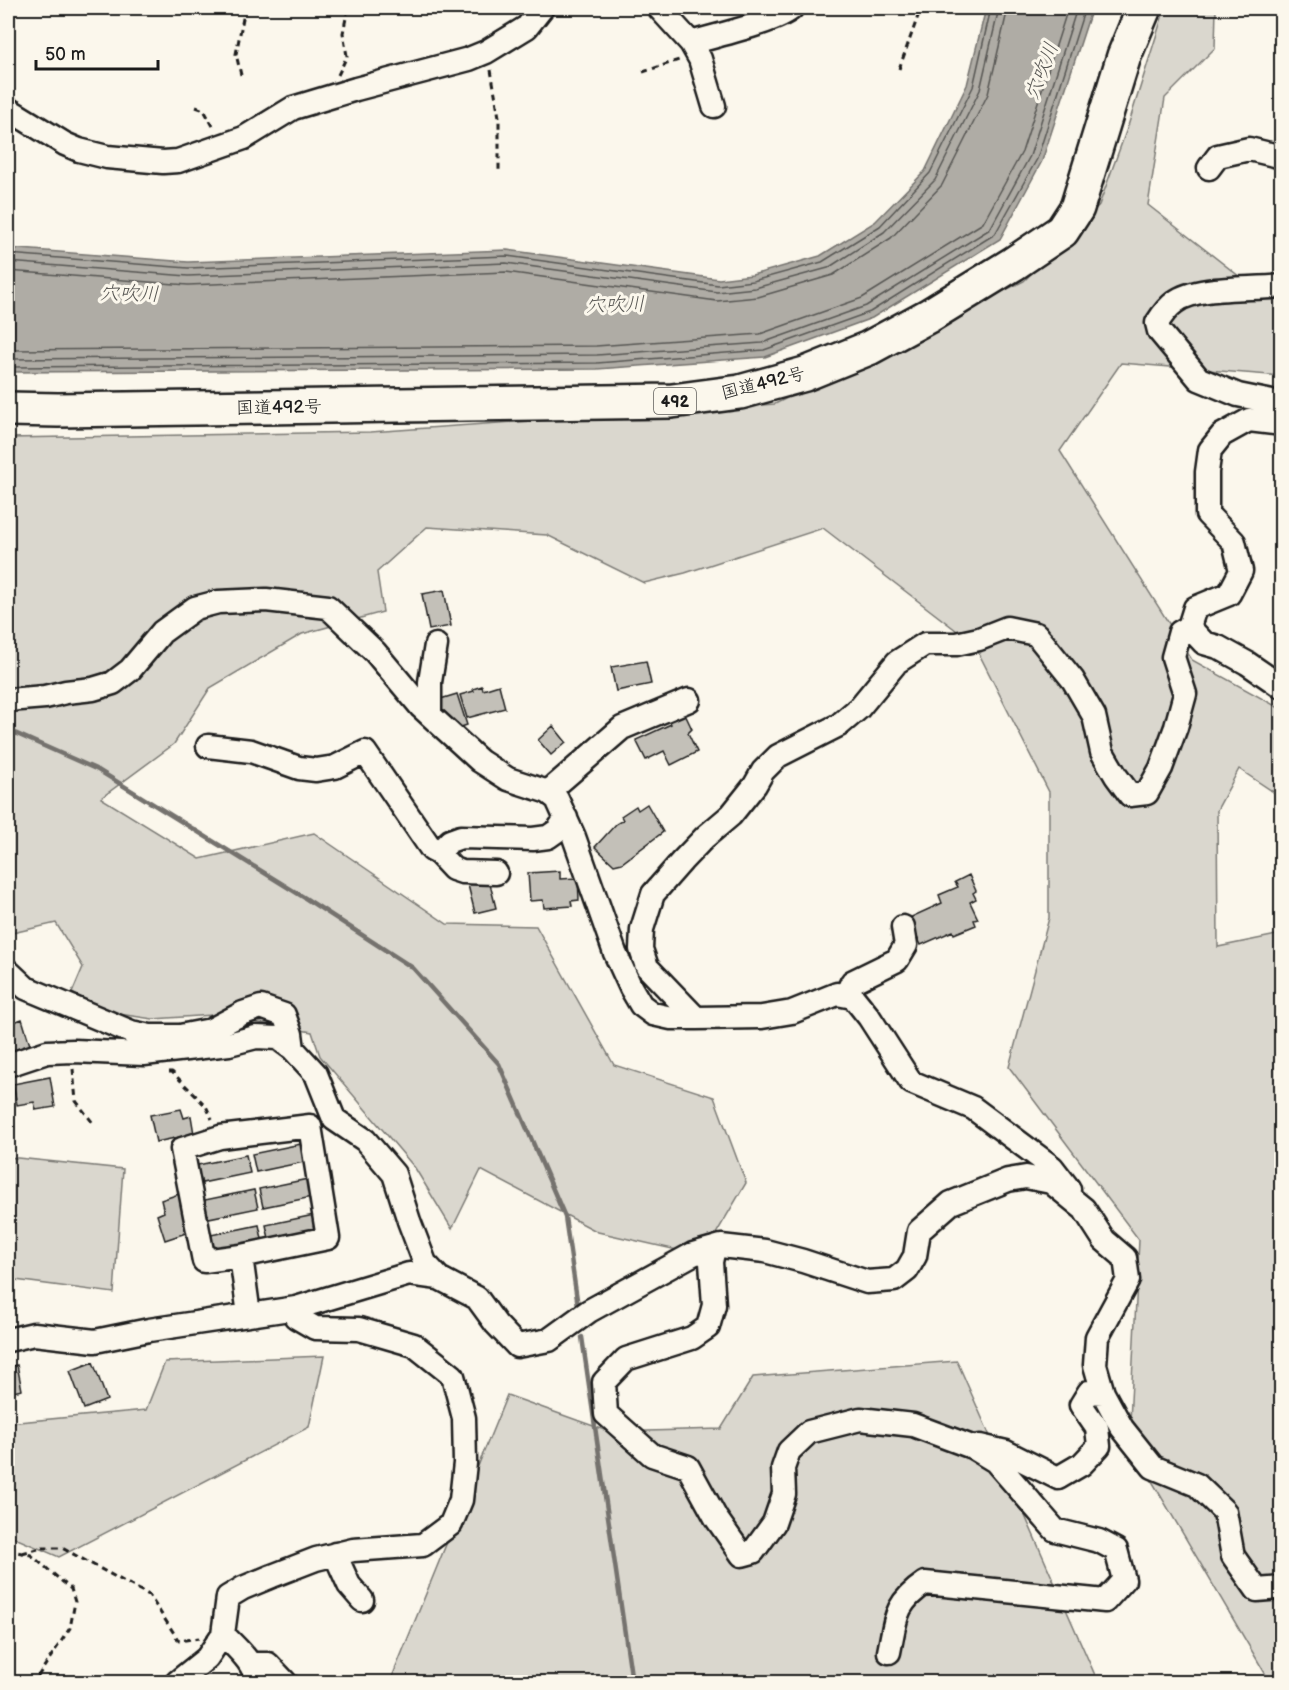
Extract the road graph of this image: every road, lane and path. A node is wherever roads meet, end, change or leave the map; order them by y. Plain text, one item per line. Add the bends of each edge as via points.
1 (245, 8) edge
2 (348, 8) edge
3 (542, 8) edge
4 (660, 8) edge
5 (792, 8) edge
6 (921, 8) edge
7 (1144, 8) edge
8 (694, 48) junction
9 (481, 54) junction
10 (899, 69) dead end
11 (643, 72) dead end
12 (241, 75) dead end
13 (332, 97) junction
14 (714, 106) dead end
15 (196, 107) dead end
16 (8, 109) edge
17 (223, 146) junction
18 (1281, 157) edge
19 (1209, 168) dead end
20 (499, 172) dead end
21 (1281, 286) edge
22 (1281, 404) edge
23 (8, 409) edge
24 (1281, 424) edge
25 (1189, 627) junction
26 (436, 645) dead end
27 (1281, 687) edge
28 (8, 700) edge
29 (688, 700) dead end
30 (430, 715) junction
31 (208, 746) dead end
32 (548, 792) junction
33 (566, 818) junction
34 (438, 854) junction
35 (496, 873) dead end
36 (903, 927) dead end
37 (8, 970) edge
38 (846, 995) junction
39 (696, 1018) junction
40 (293, 1049) junction
41 (8, 1065) edge
42 (82, 1067) dead end
43 (163, 1071) dead end
44 (93, 1123) dead end
45 (220, 1137) junction
46 (1084, 1209) junction
47 (714, 1248) junction
48 (241, 1256) junction
49 (440, 1278) junction
50 (296, 1308) junction
51 (249, 1315) junction
52 (8, 1340) edge
53 (1103, 1392) junction
54 (961, 1443) junction
55 (8, 1550) edge
56 (22, 1553) junction
57 (334, 1554) junction
58 (1281, 1588) edge
59 (362, 1600) dead end
60 (223, 1634) junction
61 (889, 1652) dead end
62 (254, 1673) edge
63 (34, 1683) edge
64 (177, 1683) edge
65 (285, 1683) edge

1 - 12 path via 236,54
2 - 13 path via 343,33 347,56 335,79
3 - 9 street via 528,27
4 - 8 street
5 - 8 street
6 - 10 path
7 - 23 highway, 国道492号 / 492 via 1124,56 1077,208 1062,231 930,315 869,348 805,374 740,392 672,401
8 - 11 path
8 - 14 street
9 - 13 street
9 - 20 path via 490,66 500,117
13 - 17 street via 293,108 253,134
15 - 17 path via 204,111
16 - 17 street via 65,144 107,157 177,161
18 - 19 street via 1249,149 1218,156
21 - 22 street via 1194,293 1176,301 1157,323 1159,332 1198,379 1238,395
24 - 25 street via 1249,420 1222,435 1210,450 1207,514 1234,542 1241,571 1229,594 1195,609
25 - 27 street via 1204,643 1247,663
25 - 39 street via 1180,632 1173,657 1185,694 1161,768 1147,793 1130,795 1116,776 1102,752 1094,716 1045,644 1036,634 1007,628 956,645 925,644 897,662 859,708 839,725 778,756 731,815 705,837 653,894 649,906 640,949 647,967
26 - 30 street via 429,682
28 - 30 street via 45,698 113,683 130,670 162,632 195,608 218,602 266,600 328,607 375,652
29 - 32 street via 622,728
30 - 32 street via 480,761 508,779
31 - 34 street via 251,751 298,768 316,770 335,767 364,752
32 - 33 street
33 - 34 street via 548,837 461,837 450,841
33 - 39 street via 615,953 641,1005 653,1014
34 - 35 street via 462,872
36 - 38 street via 906,945 897,960 852,982
37 - 40 street via 26,988 131,1032 150,1036 211,1030 261,1007 285,1015
38 - 39 street via 837,994 792,1012 762,1017
38 - 46 street via 853,997 869,1017 911,1082 973,1108 1052,1167
40 - 41 street via 278,1038 256,1037 144,1054 47,1052
40 - 49 street via 316,1074 334,1119 365,1140 394,1174 425,1263
42 - 44 path via 73,1069 76,1101
43 - 45 path via 172,1072 206,1106
45 - 48 street via 182,1149 204,1261
45 - 48 street via 310,1126 328,1238
46 - 47 street via 1051,1182 1026,1177 1008,1180 951,1203 919,1231 915,1256 894,1281 867,1282 765,1251
46 - 53 street via 1104,1240 1125,1258 1128,1280 1097,1337 1095,1365
47 - 49 street via 693,1254 589,1311 549,1340 517,1346 477,1298
47 - 54 street via 714,1305 708,1327 692,1338 626,1359 604,1382 606,1414 652,1455 688,1467 742,1555 753,1552 774,1523 784,1494 783,1468 789,1451 809,1432 860,1419 913,1425
48 - 51 street
49 - 50 street via 409,1274
50 - 51 street
50 - 57 street via 296,1317 315,1328 359,1329 414,1345 453,1376 464,1418 461,1500 451,1524 423,1545
51 - 52 street via 95,1341 34,1334
53 - 54 street via 1089,1392 1081,1405 1097,1428 1099,1446 1082,1464 1058,1478 1006,1452
53 - 58 street via 1122,1428 1153,1467 1197,1485 1225,1512 1233,1556 1257,1590
54 - 61 street via 995,1461 1055,1530 1099,1541 1116,1550 1124,1580 1105,1601 925,1583 911,1592 897,1610
55 - 56 path
56 - 60 path via 62,1548 149,1594 179,1641
56 - 63 path via 31,1555 71,1588 75,1602 70,1628
57 - 59 street via 349,1585
57 - 60 street via 228,1597
60 - 62 street
60 - 64 street via 207,1658
62 - 65 street via 268,1664

